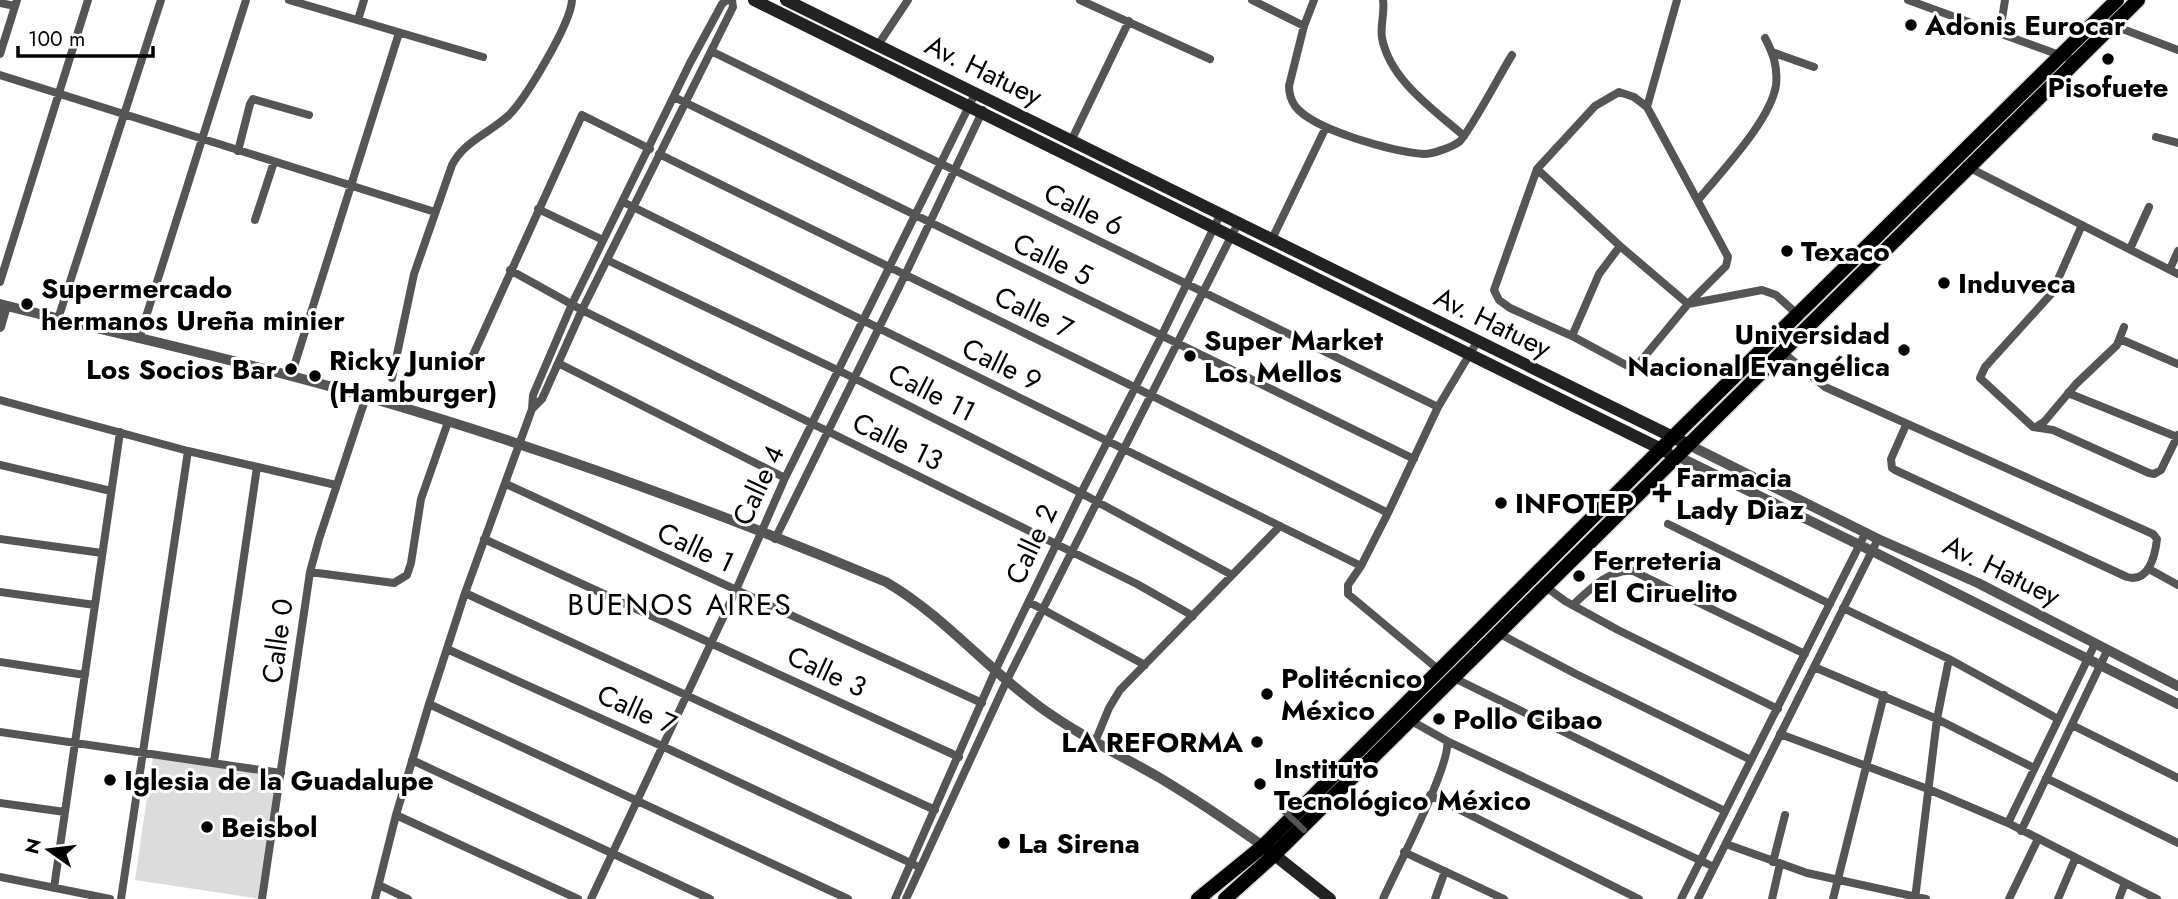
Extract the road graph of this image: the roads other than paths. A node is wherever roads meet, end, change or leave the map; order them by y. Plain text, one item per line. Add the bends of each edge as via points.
1 (88, 0) edge
2 (161, 0) edge
3 (246, 0) edge
4 (289, 0) edge
5 (364, 0) edge
6 (572, 0) edge
7 (727, 0) edge
8 (733, 0) edge
9 (754, 0) edge
10 (786, 0) edge
11 (908, 0) edge
12 (1080, 0) edge
13 (1252, 0) edge
14 (1314, 0) edge
15 (1382, 0) edge
16 (1677, 0) edge
17 (1908, 0) edge
18 (2005, 0) edge
19 (2117, 0) edge
20 (2138, 0) edge
21 (16, 3) edge
22 (0, 4) edge
23 (358, 20) junction
24 (1129, 22) junction
25 (2112, 25) junction
26 (1304, 26) junction
27 (2000, 32) junction
28 (399, 33) junction
29 (1765, 38) dead end
30 (878, 45) junction
31 (2178, 50) edge
32 (711, 51) junction
33 (1772, 52) junction
34 (0, 54) edge
35 (2060, 54) junction
36 (1512, 55) dead end
37 (483, 57) dead end
38 (1210, 59) dead end
39 (2076, 61) junction
40 (1814, 67) dead end
41 (0, 75) edge
42 (59, 95) junction
43 (674, 97) junction
44 (972, 99) junction
45 (684, 102) junction
46 (985, 106) junction
47 (1647, 107) junction
48 (123, 115) junction
49 (309, 115) dead end
50 (1326, 127) junction
51 (1464, 136) junction
52 (2156, 137) dead end
53 (1072, 139) junction
54 (201, 140) junction
55 (2178, 143) edge
56 (650, 149) junction
57 (237, 151) junction
58 (659, 154) junction
59 (1954, 159) junction
60 (274, 162) junction
61 (941, 164) junction
62 (1969, 167) junction
63 (1537, 169) junction
64 (955, 171) junction
65 (352, 187) junction
66 (1698, 200) junction
67 (622, 202) junction
68 (633, 207) junction
69 (2149, 208) dead end
70 (538, 209) junction
71 (435, 212) junction
72 (1221, 214) junction
73 (913, 216) junction
74 (255, 220) dead end
75 (1238, 223) junction
76 (930, 224) junction
77 (2082, 225) junction
78 (1215, 228) junction
79 (1231, 235) junction
80 (1272, 239) junction
81 (603, 240) junction
82 (1620, 246) junction
83 (2130, 250) junction
84 (2178, 251) edge
85 (607, 260) junction
86 (888, 268) junction
87 (510, 270) junction
88 (2174, 272) edge
89 (905, 275) junction
90 (0, 282) edge
91 (1187, 284) junction
92 (1202, 292) junction
93 (572, 304) junction
94 (1688, 304) junction
95 (3, 305) edge
96 (582, 310) junction
97 (1797, 314) junction
98 (58, 319) junction
99 (861, 321) junction
100 (0, 327) edge
101 (2124, 327) dead end
102 (878, 329) junction
103 (1573, 336) junction
104 (1161, 337) junction
105 (139, 339) junction
106 (2120, 339) junction
107 (1477, 341) junction
108 (1770, 341) junction
109 (1176, 344) junction
110 (1782, 352) junction
111 (1470, 354) junction
112 (558, 363) junction
113 (468, 364) dead end
114 (2178, 364) edge
115 (838, 370) junction
116 (291, 376) junction
117 (392, 378) dead end
118 (854, 378) junction
119 (1135, 385) junction
120 (1151, 393) junction
121 (2068, 393) junction
122 (366, 397) junction
123 (0, 400) edge
124 (1438, 407) junction
125 (532, 409) junction
126 (448, 422) junction
127 (812, 424) junction
128 (1906, 425) junction
129 (2036, 427) junction
130 (120, 432) junction
131 (827, 432) junction
132 (2178, 436) edge
133 (1673, 437) junction
134 (1107, 441) junction
135 (520, 444) junction
136 (1689, 444) junction
137 (1122, 449) junction
138 (1661, 449) junction
139 (188, 450) junction
140 (1677, 456) junction
141 (1414, 459) junction
142 (0, 465) edge
143 (257, 467) junction
144 (785, 478) junction
145 (506, 484) junction
146 (336, 485) junction
147 (111, 491) junction
148 (1080, 493) junction
149 (1096, 502) junction
150 (1388, 513) junction
151 (1668, 524) dead end
152 (1280, 526) junction
153 (1866, 532) junction
154 (760, 533) junction
155 (0, 539) edge
156 (484, 539) junction
157 (775, 539) junction
158 (1878, 539) junction
159 (1057, 544) junction
160 (1859, 545) junction
161 (1872, 551) junction
162 (1072, 552) junction
163 (102, 553) junction
164 (1361, 566) junction
165 (2148, 569) junction
166 (310, 572) junction
167 (1232, 575) junction
168 (2178, 585) edge
169 (1546, 587) junction
170 (736, 590) junction
171 (0, 592) edge
172 (465, 593) junction
173 (1029, 602) junction
174 (1830, 604) junction
175 (95, 605) junction
176 (1573, 605) junction
177 (1843, 608) junction
178 (1043, 611) junction
179 (1193, 616) junction
180 (1497, 632) junction
181 (712, 643) junction
182 (2095, 644) junction
183 (447, 649) junction
184 (2107, 651) junction
185 (1805, 654) junction
186 (2088, 658) junction
187 (1949, 659) junction
188 (0, 662) edge
189 (2101, 665) junction
190 (1145, 666) junction
191 (1814, 667) junction
192 (996, 669) junction
193 (1445, 674) junction
194 (85, 675) junction
195 (1007, 680) junction
196 (2178, 686) edge
197 (1884, 695) junction
198 (687, 696) junction
199 (982, 703) junction
200 (429, 704) junction
201 (2178, 704) edge
202 (1778, 709) junction
203 (1403, 715) junction
204 (1937, 719) junction
205 (2058, 719) junction
206 (2072, 725) junction
207 (972, 726) junction
208 (0, 732) edge
209 (983, 732) junction
210 (1780, 734) junction
211 (1095, 741) junction
212 (1447, 741) junction
213 (75, 742) junction
214 (662, 746) junction
215 (145, 753) junction
216 (959, 757) junction
217 (412, 760) junction
218 (1751, 760) junction
219 (214, 762) junction
220 (1867, 765) junction
221 (2034, 768) junction
222 (281, 773) junction
223 (2046, 778) junction
224 (2178, 778) edge
225 (1928, 789) junction
226 (1430, 795) junction
227 (637, 800) junction
228 (0, 803) edge
229 (935, 810) junction
230 (65, 811) junction
231 (1725, 811) junction
232 (1285, 812) dead end
233 (1785, 815) dead end
234 (396, 816) junction
235 (2008, 824) junction
236 (1304, 830) dead end
237 (2021, 831) junction
238 (2038, 839) junction
239 (2178, 843) edge
240 (1726, 844) junction
241 (1269, 850) junction
242 (1404, 852) junction
243 (612, 853) junction
244 (2075, 859) junction
245 (1700, 860) junction
246 (911, 863) junction
247 (1777, 863) junction
248 (920, 867) junction
249 (1714, 867) junction
250 (1446, 871) junction
251 (0, 877) edge
252 (1839, 881) junction
253 (2125, 883) junction
254 (379, 885) junction
255 (54, 888) junction
256 (1915, 898) edge
257 (110, 899) edge
258 (121, 899) edge
259 (262, 899) edge
260 (375, 899) edge
261 (408, 899) edge
262 (578, 899) edge
263 (591, 899) edge
264 (710, 899) edge
265 (848, 899) edge
266 (895, 899) edge
267 (906, 899) edge
268 (1198, 899) edge
269 (1225, 899) edge
270 (1329, 899) edge
271 (1382, 899) edge
272 (1435, 899) edge
273 (1504, 899) edge
274 (1639, 899) edge
275 (1681, 899) edge
276 (1698, 899) edge
277 (1772, 899) edge
278 (1833, 899) edge
279 (1926, 899) edge
280 (2010, 899) edge
281 (2058, 899) edge
282 (2119, 899) edge
283 (2157, 899) edge

1 - 42 street
2 - 48 street
3 - 54 street
4 - 23 street
5 - 23 street
6 - 71 street via 569,18 527,91 510,113 457,155
7 - 43 street
8 - 32 street
9 - 44 main road, Av. Hatuey
10 - 30 main road, Av. Hatuey
11 - 30 street
12 - 24 street
13 - 26 street
14 - 26 street
15 - 51 street via 1382,39 1397,73
16 - 47 street
17 - 27 street
18 - 27 street
19 - 35 highway
20 - 25 highway
21 - 22 street
21 - 34 street
23 - 28 street
24 - 38 street
24 - 53 street
25 - 31 street
25 - 39 highway
26 - 50 street via 1289,94 1305,116
27 - 35 street
28 - 37 street
28 - 65 street
29 - 33 street
30 - 44 main road, Av. Hatuey
32 - 45 street
32 - 61 street, Calle 6
33 - 40 street
33 - 66 street via 1776,77 1772,99 1737,153
35 - 39 street
35 - 59 highway
36 - 51 street
39 - 62 highway
41 - 42 street
42 - 48 street
42 - 90 street
43 - 45 street, Calle 5
43 - 56 street
44 - 46 main road, Av. Hatuey
44 - 61 street, Calle 4
45 - 58 street
45 - 73 street, Calle 5
46 - 53 main road, Av. Hatuey
46 - 64 street, Calle 4
46 - 78 main road, Av. Hatuey
47 - 63 street via 1619,92 1595,106
47 - 66 street
48 - 54 street
48 - 98 street
49 - 57 street via 253,99
50 - 51 street via 1390,149 1427,154
50 - 80 street
52 - 55 street
53 - 72 main road, Av. Hatuey
54 - 57 street
54 - 105 street
56 - 67 street
56 - 70 street via 582,115
57 - 60 street
58 - 68 street
58 - 86 street, Calle 7
59 - 62 street
59 - 97 highway
60 - 65 street
60 - 74 street
61 - 64 street, Calle 6
61 - 73 street, Calle 4
62 - 77 street
62 - 110 highway
63 - 82 street
63 - 103 street via 1494,285 1495,294 1505,305
64 - 76 street, Calle 4
64 - 91 street, Calle 6
65 - 71 street
65 - 116 street
66 - 94 street via 1728,262
67 - 68 street, Calle 9
67 - 81 street
68 - 85 street
68 - 99 street, Calle 9
69 - 83 street
70 - 81 street
70 - 87 street
71 - 117 street via 414,274
72 - 75 main road, Av. Hatuey
72 - 78 street, Calle 2
73 - 76 street, Calle 5
73 - 86 street, Calle 4
75 - 79 street, Calle 2
75 - 80 main road, Av. Hatuey
76 - 89 street, Calle 4
76 - 104 street, Calle 5
77 - 83 street
77 - 129 street via 2052,293 1980,376
78 - 79 main road, Av. Hatuey
78 - 91 street, Calle 2
79 - 92 street, Calle 2
79 - 111 main road, Av. Hatuey
80 - 107 main road, Av. Hatuey
81 - 93 street
82 - 94 street
82 - 103 street via 1600,275
83 - 88 street
84 - 88 street
85 - 96 street
85 - 115 street, Calle 11
86 - 89 street, Calle 7
86 - 99 street, Calle 4
87 - 93 street, Calle 13
87 - 113 street
89 - 102 street, Calle 4
89 - 119 street, Calle 7
91 - 92 street, Calle 6
91 - 104 street, Calle 2
92 - 109 street, Calle 2
92 - 124 street, Calle 6
93 - 96 street, Calle 13
93 - 125 street via 533,395
94 - 97 street via 1762,290 1776,295
94 - 103 street via 1634,366
95 - 98 street
95 - 100 street
96 - 112 street
96 - 127 street, Calle 13
97 - 108 highway
98 - 105 street
99 - 102 street, Calle 9
99 - 115 street, Calle 4
101 - 106 street
102 - 118 street, Calle 4
102 - 134 street, Calle 9
104 - 109 street, Calle 5
104 - 119 street, Calle 2
105 - 116 street
106 - 114 street
106 - 121 street
107 - 111 street
107 - 133 main road, Av. Hatuey
108 - 110 street
108 - 133 highway
109 - 120 street, Calle 2
109 - 141 street, Calle 5
110 - 128 street via 1825,387
110 - 136 highway
111 - 124 street
111 - 138 main road, Av. Hatuey
112 - 125 street via 542,399
112 - 144 street
115 - 118 street, Calle 11
115 - 127 street, Calle 4
116 - 122 street
118 - 131 street, Calle 4
118 - 148 street, Calle 11
119 - 120 street, Calle 7
119 - 134 street, Calle 2
120 - 137 street, Calle 2
120 - 150 street, Calle 7
121 - 129 street
121 - 132 street
122 - 126 street
122 - 146 street, Calle 0
123 - 130 street
124 - 141 street
125 - 135 street
126 - 135 street
126 - 166 street via 421,499 407,575 394,583
127 - 131 street, Calle 13
127 - 144 street, Calle 4
128 - 165 street via 2153,534 2157,539
128 - 165 street via 1891,459 1895,470 2127,578 2143,576
129 - 132 street via 2053,430 2149,473 2158,473 2163,467
130 - 139 street
130 - 147 street
131 - 157 street, Calle 4
131 - 159 street, Calle 13
133 - 136 main road, Av. Hatuey
133 - 138 highway
134 - 137 street, Calle 9
134 - 148 street, Calle 2
135 - 145 street
135 - 154 street
136 - 140 highway
136 - 153 street, Av. Hatuey
137 - 149 street, Calle 2
137 - 152 street, Calle 9
138 - 140 main road, Av. Hatuey
138 - 193 highway
139 - 143 street
139 - 215 street
140 - 160 street, Av. Hatuey
140 - 169 highway
141 - 150 street
142 - 147 street
143 - 146 street
143 - 219 street
144 - 154 street, Calle 4
145 - 156 street
145 - 170 street, Calle 1
146 - 166 street, Calle 0
147 - 163 street
148 - 149 street, Calle 11
148 - 159 street, Calle 2
149 - 162 street, Calle 2
149 - 167 street, Calle 11
150 - 164 street
151 - 174 street
152 - 164 street, Calle 9
152 - 167 street
153 - 158 street, Av. Hatuey
153 - 160 street
154 - 157 street
154 - 170 street, Calle 4
155 - 163 street
156 - 172 street
156 - 181 street, Calle 3
157 - 192 street via 896,588
158 - 161 street
158 - 182 street, Av. Hatuey via 1978,583
159 - 162 street, Calle 13
159 - 173 street, Calle 2
160 - 161 street, Av. Hatuey
160 - 174 street
161 - 177 street
161 - 186 street, Av. Hatuey
162 - 178 street, Calle 2
162 - 179 street, Calle 13
163 - 175 street
164 - 193 street via 1348,585 1348,594
165 - 168 street
166 - 222 street, Calle 0
167 - 179 street
169 - 176 street
169 - 180 highway
170 - 181 street, Calle 4
170 - 199 street, Calle 1
171 - 175 street
172 - 183 street
172 - 198 street
173 - 178 street
173 - 192 street, Calle 2
174 - 185 street
175 - 194 street
176 - 185 street via 1616,573 1633,571
176 - 202 street
177 - 187 street
177 - 191 street
178 - 190 street
178 - 195 street, Calle 2
179 - 190 street
180 - 193 highway
180 - 218 street
181 - 198 street, Calle 4
181 - 216 street, Calle 3
182 - 184 street, Av. Hatuey
182 - 186 street
183 - 200 street
183 - 214 street, Calle 7
184 - 189 street
184 - 196 street, Av. Hatuey
185 - 202 street
186 - 189 street, Av. Hatuey
186 - 205 street
187 - 204 street
187 - 205 street
188 - 194 street
189 - 201 street, Av. Hatuey
189 - 206 street
190 - 211 street via 1117,694
191 - 197 street
191 - 210 street
192 - 195 street
192 - 199 street, Calle 2
193 - 203 highway
193 - 231 street
194 - 213 street
195 - 209 street, Calle 2
195 - 211 street via 1042,709
197 - 204 street
197 - 220 street
198 - 214 street, Calle 4
198 - 229 street
199 - 207 street, Calle 2
200 - 217 street
200 - 227 street
202 - 218 street
203 - 212 street
203 - 241 highway
204 - 221 street
204 - 225 street
205 - 221 street
206 - 223 street
206 - 224 street
207 - 209 street
207 - 216 street, Calle 2
208 - 213 street
209 - 248 street, Calle 2
210 - 220 street
210 - 240 street
211 - 241 street
212 - 226 street via 1447,756
212 - 245 street
213 - 215 street
213 - 230 street
214 - 227 street, Calle 4
214 - 246 street, Calle 7
215 - 219 street
215 - 258 street
216 - 229 street, Calle 2
217 - 234 street
217 - 243 street
218 - 231 street
219 - 222 street
220 - 225 street
220 - 252 street
221 - 235 street
222 - 259 street, Calle 0
223 - 237 street
223 - 239 street
225 - 235 street
225 - 256 street
226 - 242 street
226 - 274 street
227 - 243 street, Calle 4
227 - 265 street
228 - 230 street
229 - 246 street, Calle 2
230 - 255 street
231 - 245 street
232 - 236 street, bridge
233 - 247 street
234 - 254 street
234 - 262 street
235 - 237 street
237 - 238 street
238 - 244 street
238 - 280 street
240 - 247 street
240 - 249 street
241 - 268 highway
241 - 269 highway
241 - 270 main road
242 - 250 street
242 - 271 street
243 - 263 street, Calle 4
243 - 264 street
244 - 253 street
244 - 281 street
245 - 249 street
245 - 275 street
246 - 248 street, Calle 7
246 - 266 street, Calle 2
247 - 252 street
247 - 277 street
248 - 267 street, Calle 2
249 - 276 street
250 - 272 street
250 - 273 street
251 - 255 street
252 - 256 street
252 - 278 street
253 - 282 street
253 - 283 street
254 - 260 street
254 - 261 street
255 - 257 street
256 - 279 street

